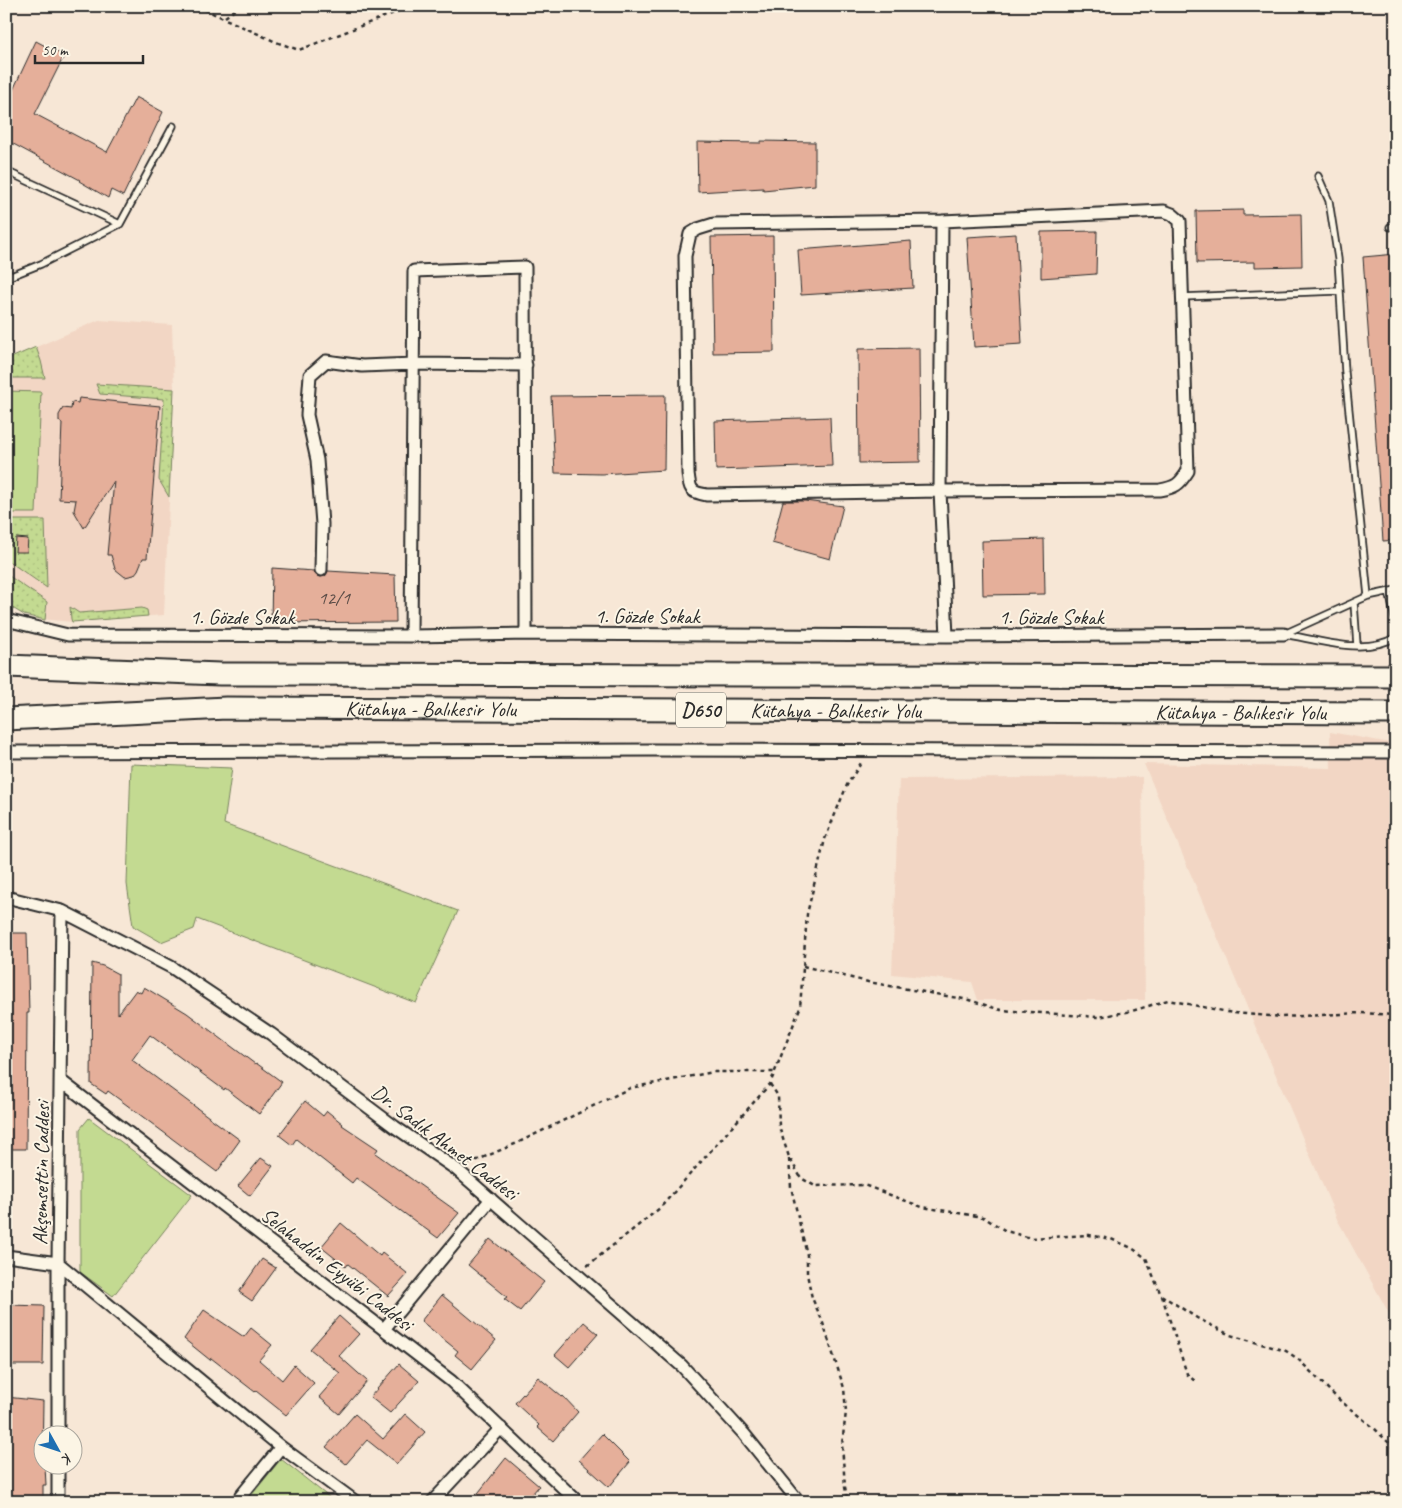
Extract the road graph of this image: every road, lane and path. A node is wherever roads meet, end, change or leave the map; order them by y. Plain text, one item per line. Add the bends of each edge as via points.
1 (197, 6) edge
2 (240, 6) edge
3 (412, 6) edge
4 (224, 18) junction
5 (174, 126) dead end
6 (6, 172) edge
7 (1318, 176) dead end
8 (942, 221) junction
9 (120, 224) junction
10 (6, 268) edge
11 (8, 278) edge
12 (1339, 291) junction
13 (1182, 297) junction
14 (414, 364) junction
15 (526, 365) junction
16 (940, 491) junction
17 (7, 544) edge
18 (16, 545) dead end
19 (321, 570) dead end
20 (1392, 591) edge
21 (1368, 596) junction
22 (1354, 603) junction
23 (8, 620) edge
24 (526, 634) junction
25 (1284, 634) junction
26 (411, 636) junction
27 (947, 636) junction
28 (1396, 638) edge
29 (1357, 645) junction
30 (6, 666) edge
31 (1396, 676) edge
32 (1396, 713) edge
33 (6, 719) edge
34 (869, 751) junction
35 (6, 752) edge
36 (1396, 752) edge
37 (6, 896) edge
38 (62, 911) junction
39 (804, 966) junction
40 (1396, 1015) edge
41 (775, 1072) junction
42 (60, 1080) junction
43 (770, 1084) junction
44 (789, 1157) junction
45 (456, 1169) junction
46 (491, 1199) junction
47 (6, 1256) edge
48 (58, 1263) junction
49 (576, 1274) junction
50 (1161, 1295) junction
51 (384, 1329) junction
52 (1197, 1383) dead end
53 (58, 1426) edge
54 (500, 1428) junction
55 (281, 1448) junction
56 (1396, 1450) edge
57 (58, 1476) edge
58 (58, 1502) edge
59 (236, 1502) edge
60 (356, 1502) edge
61 (432, 1502) edge
62 (578, 1502) edge
63 (799, 1502) edge
64 (848, 1502) edge

1 - 4 path
2 - 4 path
3 - 4 path via 299,50
5 - 9 lane
6 - 9 lane
7 - 12 lane via 1329,201 1338,259
8 - 13 street via 1164,211 1180,221
8 - 16 street
8 - 16 street via 714,224 690,234 685,256 688,473 690,488 695,493
9 - 11 lane
10 - 11 lane
12 - 13 lane
12 - 21 lane
13 - 16 street via 1188,471 1180,483 1160,490
14 - 15 street
14 - 15 street via 414,271 525,266
14 - 19 street via 362,366 326,361 310,376 307,415 316,460 322,524
14 - 26 street
15 - 24 street
16 - 27 street
17 - 18 path
20 - 21 lane
20 - 28 lane
21 - 22 lane
22 - 25 lane
22 - 29 lane
23 - 26 street, 1. Gözde Sokak via 68,635
24 - 26 street, 1. Gözde Sokak
24 - 27 street, 1. Gözde Sokak
25 - 27 street, 1. Gözde Sokak
25 - 29 lane
28 - 29 lane via 1384,644
30 - 31 highway, Kütahya - Balıkesir Yolu / D650 via 220,674
32 - 33 highway, Kütahya - Balıkesir Yolu / D650 via 226,708
34 - 35 street
34 - 36 street
34 - 39 path via 847,785 824,839 807,914
37 - 38 street, Dr. Sadık Ahmet Caddesi
38 - 42 street, Akşemsettin Caddesi
38 - 45 street, Dr. Sadık Ahmet Caddesi via 172,967 271,1034
39 - 40 path via 868,982 968,1000 1001,1010 1098,1017 1168,1000 1233,1013 1282,1017 1361,1013
39 - 41 path via 800,1008
41 - 43 path
41 - 45 path via 713,1072 630,1088
42 - 48 street, Akşemsettin Caddesi
42 - 51 street, Selahaddin Eyyübi Caddesi
43 - 44 path via 778,1096 779,1127
43 - 49 path via 660,1208
44 - 50 path via 801,1178 815,1186 864,1185 922,1207 983,1217 1006,1232 1031,1238 1089,1234 1111,1239 1146,1258
44 - 64 path via 791,1186 807,1255 812,1298 844,1388 846,1412 842,1444
45 - 46 street, Dr. Sadık Ahmet Caddesi
46 - 49 street, Dr. Sadık Ahmet Caddesi
46 - 51 street
47 - 48 street
48 - 53 street, Akşemsettin Caddesi
48 - 55 street
49 - 63 street, Dr. Sadık Ahmet Caddesi via 682,1366 744,1434
50 - 52 path via 1187,1374
50 - 56 path via 1230,1335 1286,1351
51 - 54 street, Selahaddin Eyyübi Caddesi via 451,1381
54 - 61 street
54 - 62 street, Selahaddin Eyyübi Caddesi
55 - 59 street
55 - 60 street
57 - 58 street

